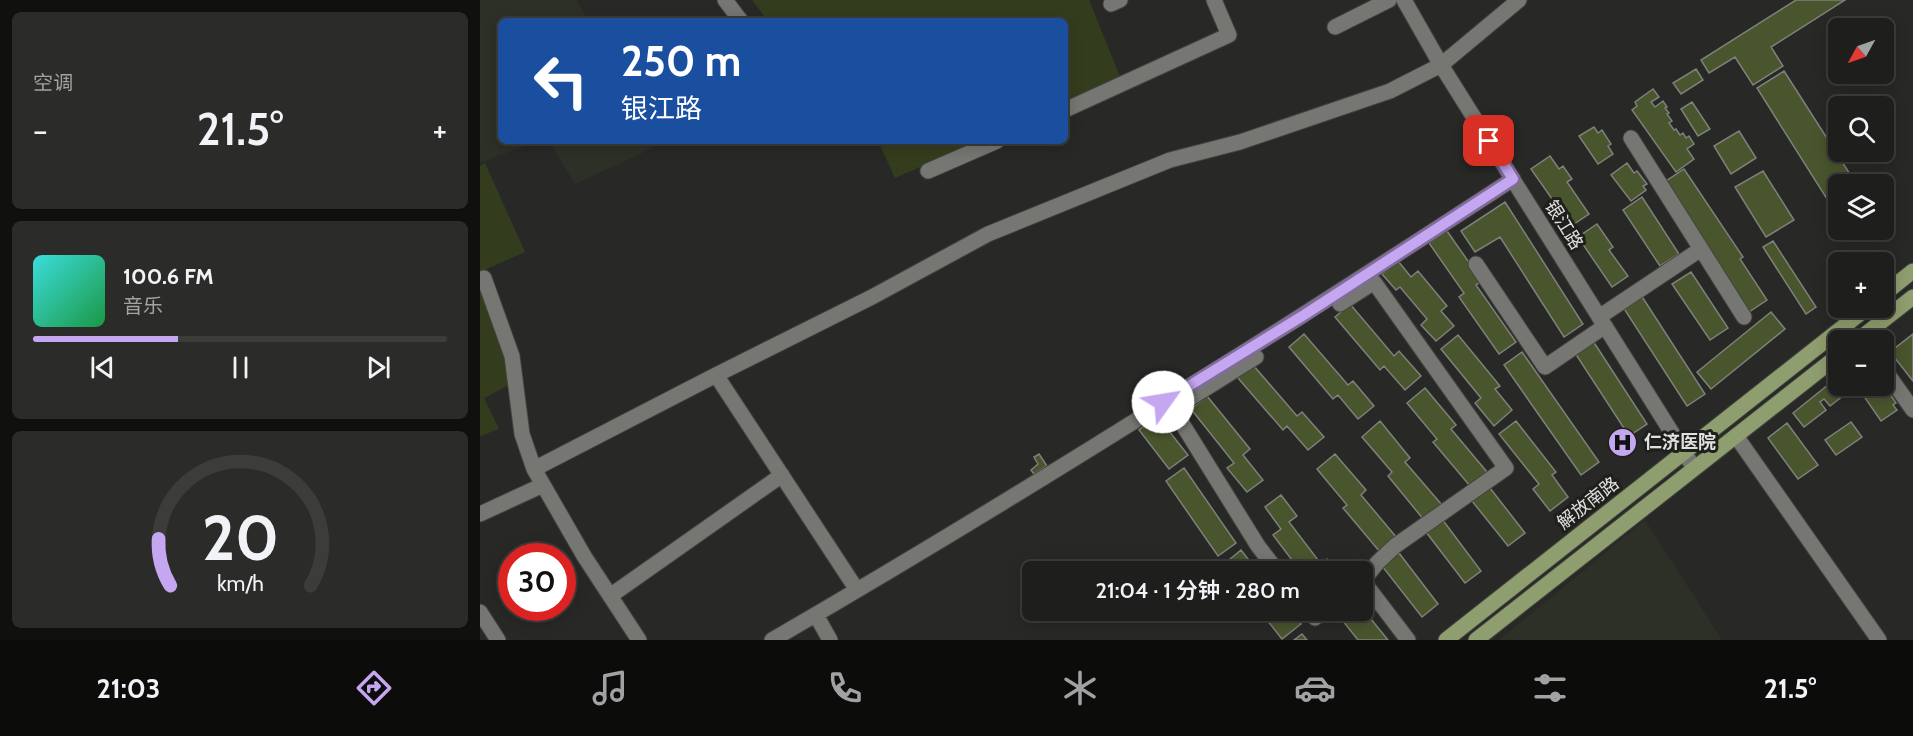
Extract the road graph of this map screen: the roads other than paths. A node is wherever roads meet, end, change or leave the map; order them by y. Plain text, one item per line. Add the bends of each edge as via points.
1 (725, 0) edge
2 (1214, 0) edge
3 (1389, 0) edge
4 (1404, 0) edge
5 (1519, 0) edge
6 (739, 18) edge
7 (1335, 27) dead end
8 (1441, 65) junction
9 (1068, 109) edge
10 (1631, 138) dead end
11 (990, 144) edge
12 (928, 171) dead end
13 (1513, 179) junction
14 (1701, 249) junction
15 (1476, 264) dead end
16 (1913, 271) edge
17 (484, 278) dead end
18 (1894, 286) edge
19 (1913, 297) edge
20 (1744, 316) dead end
21 (1854, 318) edge
22 (1602, 321) junction
23 (1872, 330) edge
24 (1828, 364) edge
25 (716, 375) junction
26 (1894, 383) edge
27 (1913, 410) edge
28 (1736, 436) junction
29 (1684, 452) junction
30 (1694, 468) junction
31 (534, 469) junction
32 (782, 476) junction
33 (543, 485) junction
34 (480, 514) edge
35 (1270, 561) edge
36 (1373, 568) edge
37 (857, 590) junction
38 (1373, 595) edge
39 (610, 596) junction
40 (480, 612) edge
41 (816, 615) junction
42 (498, 640) edge
43 (639, 640) edge
44 (772, 640) edge
45 (830, 640) edge
46 (1408, 640) edge
47 (1446, 640) edge
48 (1476, 640) edge
49 (1879, 640) edge

1 - 6 street
2 - 9 street via 1229,35
3 - 7 street
4 - 8 street, 银江路
5 - 8 street
8 - 13 street, 银江路
8 - 25 street via 1390,91 1240,142 1170,159 988,234
10 - 14 street
11 - 12 street
13 - 22 street, 银江路
13 - 37 street via 1304,315
14 - 20 street
14 - 22 street
15 - 22 street via 1545,367
16 - 18 main road
17 - 31 street via 512,356 522,434
19 - 23 main road
21 - 29 main road, 解放南路
22 - 29 street, 银江路
24 - 28 main road
25 - 31 street
25 - 32 street
26 - 27 street
28 - 30 main road
28 - 49 street
29 - 30 street, 银江路
29 - 47 main road, 解放南路
30 - 48 main road
31 - 33 street
32 - 37 street
32 - 39 street
33 - 34 street
33 - 39 street
35 - 36 street via 1173,409 1374,282 1506,468 1395,546
37 - 41 street
38 - 46 street
39 - 43 street
40 - 42 street
41 - 44 street
41 - 45 street

